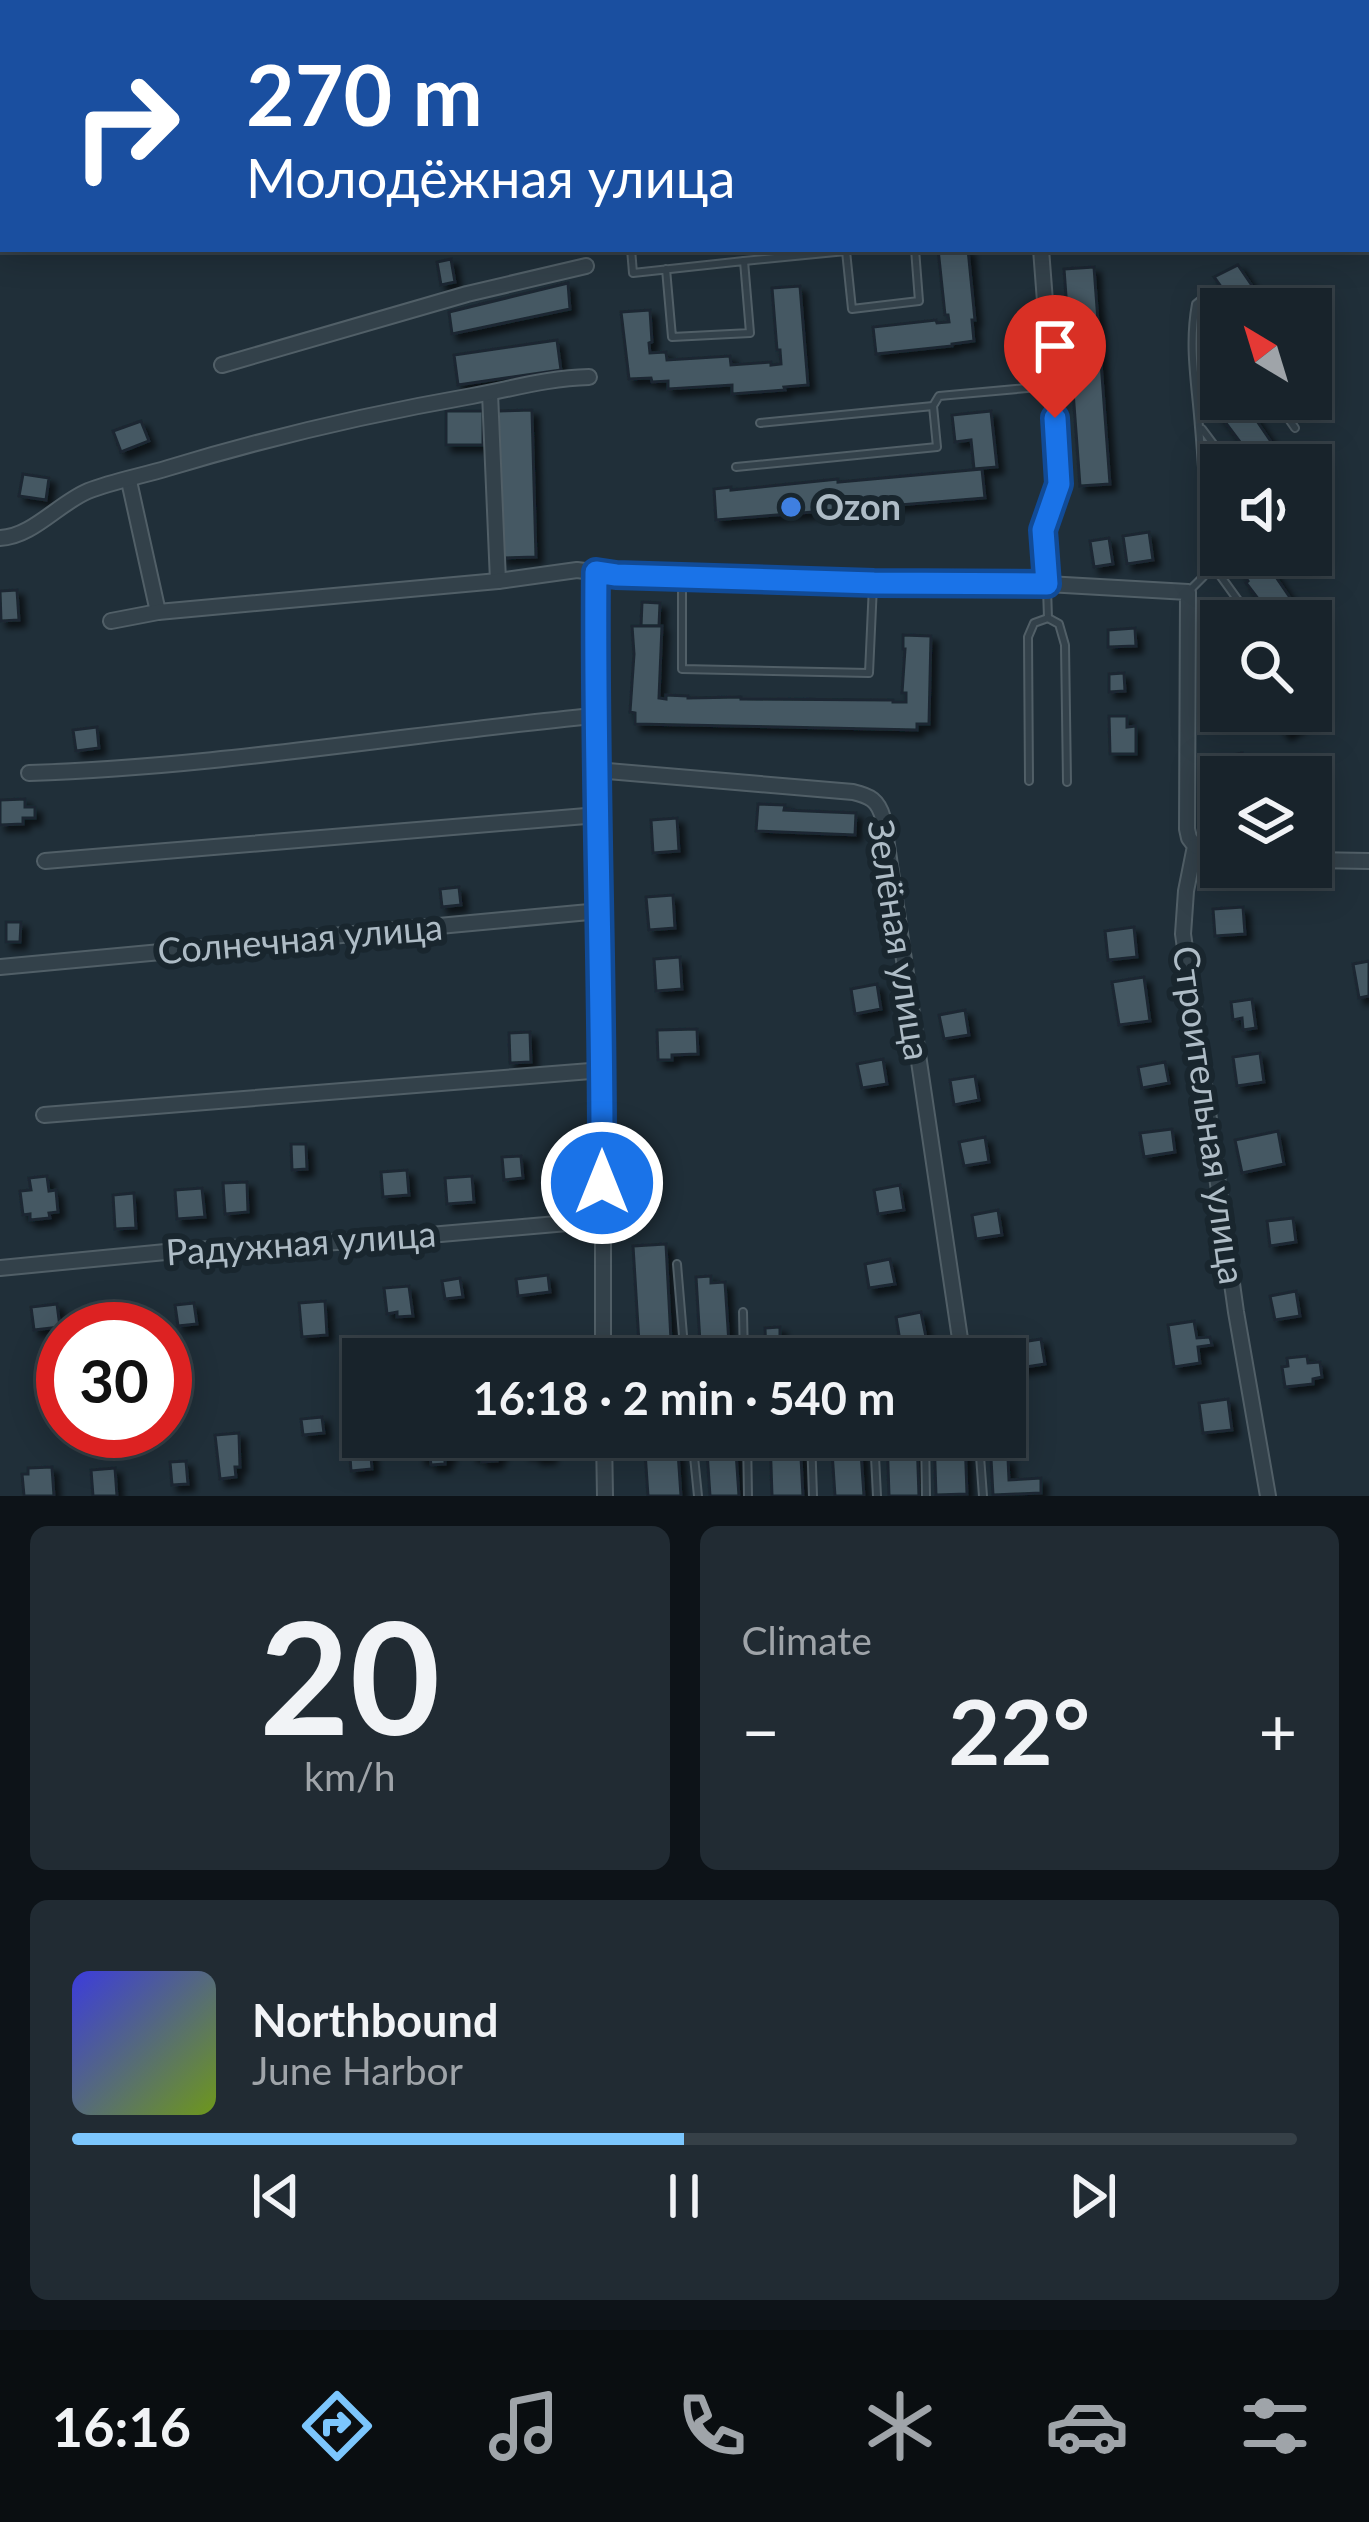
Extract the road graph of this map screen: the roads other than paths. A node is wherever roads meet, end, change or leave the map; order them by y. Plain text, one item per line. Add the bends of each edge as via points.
1 (631, 252) edge
2 (846, 252) edge
3 (915, 252) edge
4 (1041, 252) edge
5 (777, 253) edge
6 (744, 261) junction
7 (586, 266) dead end
8 (667, 269) junction
9 (1200, 301) edge
10 (222, 365) dead end
11 (589, 377) dead end
12 (1053, 386) junction
13 (490, 393) junction
14 (933, 406) junction
15 (1289, 420) edge
16 (760, 423) dead end
17 (1199, 426) junction
18 (1295, 428) dead end
19 (1213, 444) edge
20 (1200, 451) edge
21 (736, 467) dead end
22 (129, 481) junction
23 (0, 538) edge
24 (596, 572) junction
25 (682, 576) junction
26 (1203, 576) edge
27 (499, 581) junction
28 (874, 583) junction
29 (1047, 584) junction
30 (1188, 592) junction
31 (158, 612) junction
32 (1048, 618) junction
33 (111, 621) dead end
34 (595, 716) junction
35 (596, 770) junction
36 (28, 773) dead end
37 (1029, 781) dead end
38 (1067, 782) dead end
39 (598, 815) junction
40 (1195, 846) junction
41 (1200, 849) edge
42 (1332, 860) edge
43 (45, 861) dead end
44 (1369, 861) edge
45 (600, 911) junction
46 (0, 967) edge
47 (603, 1070) junction
48 (44, 1115) dead end
49 (602, 1220) junction
50 (677, 1264) dead end
51 (0, 1268) edge
52 (743, 1312) dead end
53 (603, 1338) edge
54 (684, 1338) edge
55 (744, 1338) edge
56 (960, 1338) edge
57 (604, 1458) edge
58 (694, 1458) edge
59 (747, 1458) edge
60 (812, 1458) edge
61 (875, 1458) edge
62 (925, 1458) edge
63 (980, 1458) edge
64 (605, 1496) edge
65 (698, 1496) edge
66 (748, 1496) edge
67 (813, 1496) edge
68 (877, 1496) edge
69 (926, 1496) edge
70 (983, 1496) edge
71 (1268, 1496) edge

1 - 8 lane via 633,273
2 - 3 lane via 853,309 919,301
4 - 12 street
5 - 6 lane
6 - 8 lane
6 - 8 lane via 750,333 672,337
7 - 10 street
9 - 17 lane via 1190,334
11 - 13 street
12 - 14 lane via 939,396
12 - 29 street via 1059,484 1043,530
13 - 22 street via 237,447
13 - 27 street
14 - 16 lane
14 - 21 lane via 937,448
15 - 18 lane
17 - 19 lane
17 - 20 lane
22 - 23 street via 87,492
22 - 31 street
24 - 25 street
24 - 27 street
24 - 34 street
25 - 28 street
25 - 28 lane via 682,669 869,673
26 - 30 lane
27 - 31 street
28 - 29 street
29 - 30 street
29 - 32 lane
30 - 40 street, Строительная улица via 1187,829
31 - 33 street
32 - 37 lane via 1034,622 1028,637
32 - 38 lane via 1059,624 1065,645
34 - 35 street
34 - 36 street
35 - 39 street
35 - 56 street, Зелёная улица via 853,792 879,806
39 - 43 street
39 - 45 street
40 - 41 street
40 - 71 street, Строительная улица via 1184,913 1187,979
42 - 44 street
45 - 46 street, Солнечная улица
45 - 47 street
47 - 48 street
47 - 49 street
49 - 51 street, Радужная улица
49 - 53 street
50 - 54 lane
52 - 55 lane
57 - 64 street
58 - 65 lane
59 - 66 lane
60 - 67 lane
61 - 68 lane
62 - 69 lane
63 - 70 lane

